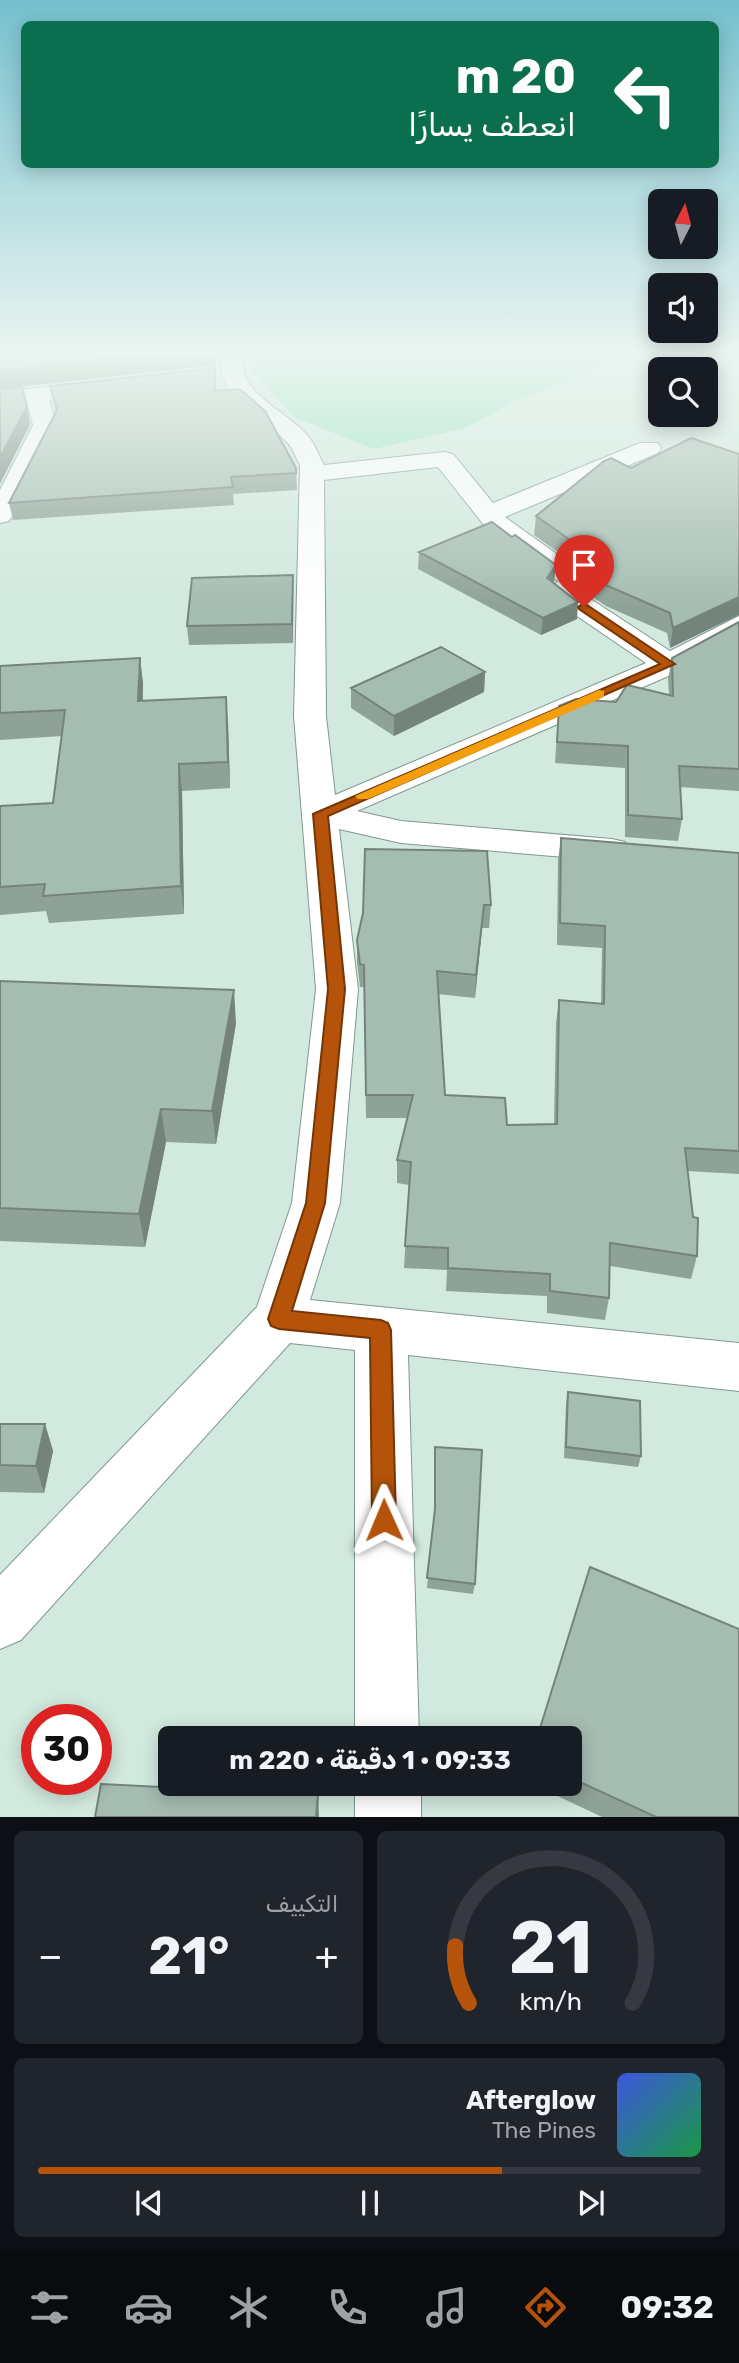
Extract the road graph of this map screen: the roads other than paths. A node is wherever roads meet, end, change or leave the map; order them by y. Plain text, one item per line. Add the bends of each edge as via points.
1 (38, 439) edge
2 (298, 439) edge
3 (649, 448) dead end
4 (312, 474) junction
5 (489, 514) junction
6 (0, 515) edge
7 (739, 625) edge
8 (669, 664) junction
9 (320, 814) junction
10 (644, 853) edge
11 (279, 1319) junction
12 (381, 1330) junction
13 (739, 1367) edge
14 (0, 1619) edge
15 (387, 1726) edge
16 (388, 1796) edge
17 (388, 1817) edge

1 - 6 street
2 - 4 street
3 - 5 street
4 - 5 street via 444,459
4 - 9 street via 310,716
5 - 8 street via 576,582 562,593
7 - 8 street
8 - 9 street
9 - 10 street via 401,832
9 - 11 street via 337,989 316,1203
11 - 12 street
11 - 14 street
12 - 13 street
12 - 15 street
16 - 17 street

